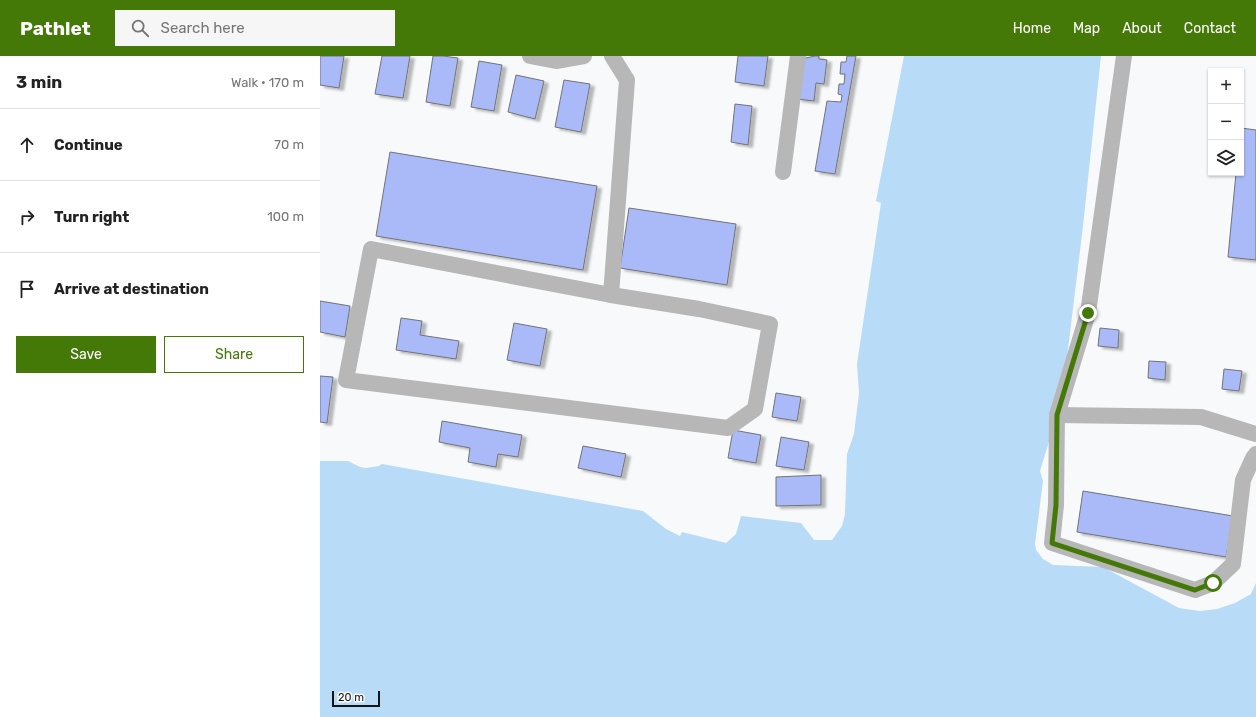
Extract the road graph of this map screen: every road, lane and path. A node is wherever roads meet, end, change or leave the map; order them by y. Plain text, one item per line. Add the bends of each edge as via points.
1 (530, 56) edge
2 (584, 56) edge
3 (612, 56) edge
4 (798, 56) edge
5 (1124, 56) edge
6 (783, 172) dead end
7 (611, 295) junction
8 (1057, 415) junction
9 (1256, 434) edge
10 (1256, 454) edge

1 - 2 street via 556,61
3 - 7 street via 627,80
4 - 6 street
5 - 8 street via 1088,313
7 - 7 street via 699,309 770,324 755,409 728,428 346,380 371,249
8 - 9 street via 1200,417
8 - 10 street via 1056,505 1052,543 1195,590 1213,583 1233,564 1243,480

